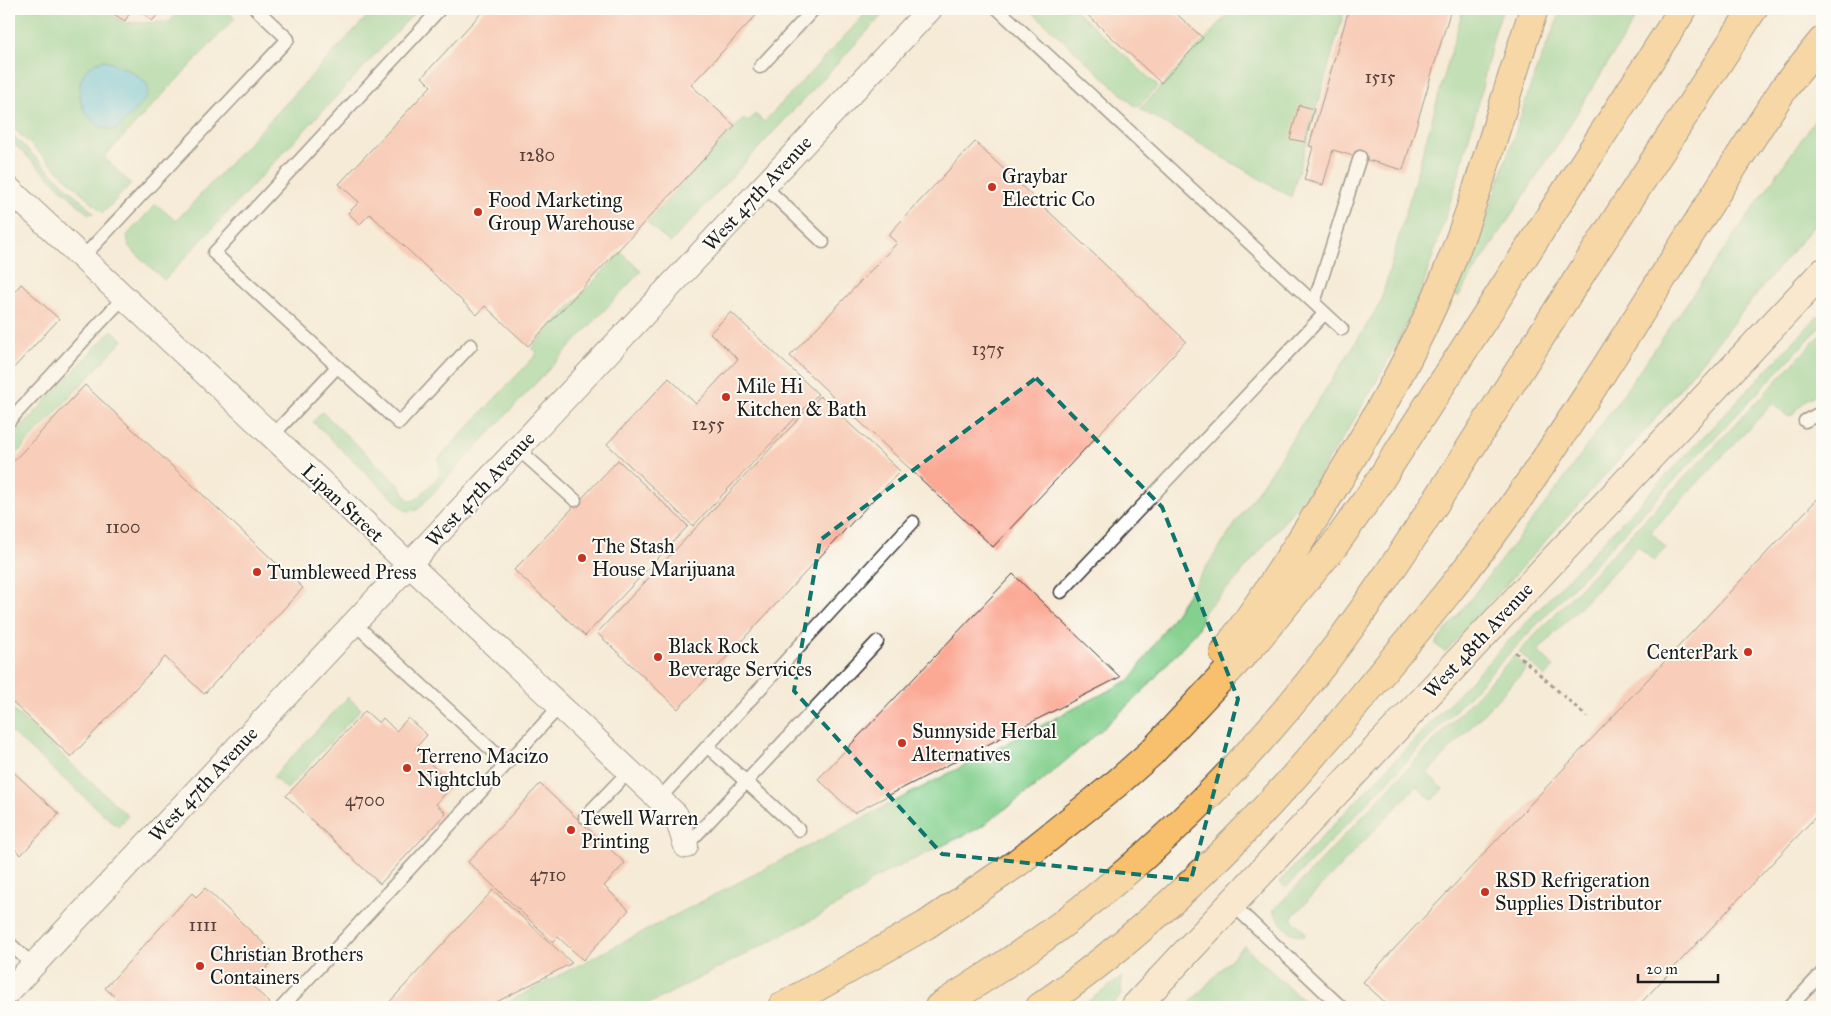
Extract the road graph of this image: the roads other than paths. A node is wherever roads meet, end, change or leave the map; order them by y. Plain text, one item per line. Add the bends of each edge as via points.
1 (256, 9) edge
2 (440, 9) edge
3 (814, 9) edge
4 (930, 9) edge
5 (998, 9) edge
6 (1534, 9) edge
7 (1682, 9) edge
8 (1753, 9) edge
9 (1822, 41) edge
10 (760, 67) dead end
11 (1360, 157) dead end
12 (764, 186) junction
13 (9, 189) edge
14 (823, 242) dead end
15 (82, 258) junction
16 (1822, 273) edge
17 (124, 297) junction
18 (1314, 303) junction
19 (1325, 313) junction
20 (1342, 329) dead end
21 (472, 345) dead end
22 (337, 366) junction
23 (1822, 412) edge
24 (9, 421) edge
25 (1805, 421) dead end
26 (272, 436) junction
27 (518, 448) junction
28 (575, 500) dead end
29 (913, 522) dead end
30 (409, 564) junction
31 (1061, 592) dead end
32 (354, 623) junction
33 (877, 642) dead end
34 (560, 706) junction
35 (707, 746) junction
36 (1150, 753) junction
37 (507, 764) junction
38 (629, 771) junction
39 (746, 781) junction
40 (659, 799) junction
41 (585, 817) dead end
42 (800, 830) dead end
43 (686, 846) joint
44 (1232, 904) junction
45 (9, 943) edge
46 (32, 965) junction
47 (1822, 973) edge
48 (9, 991) edge
49 (282, 1007) edge
50 (782, 1007) edge
51 (939, 1007) edge
52 (1040, 1007) edge
53 (1135, 1007) edge
54 (1341, 1007) edge
55 (1790, 1007) edge

1 - 15 lane via 288,39
2 - 22 lane via 214,253
3 - 10 lane
4 - 12 street, West 47th Avenue
5 - 18 lane
6 - 36 highway via 1468,216 1420,333 1387,396 1309,527 1246,622
7 - 36 highway via 1368,499 1254,643
8 - 51 highway via 1422,522 1340,641 1300,691 1206,797 1116,880 1030,947
9 - 52 highway via 1785,87 1537,470 1476,555 1396,656 1332,733 1211,866 1135,935
11 - 18 lane
12 - 14 lane
12 - 27 street, West 47th Avenue
13 - 15 street, Lipan Street
15 - 17 street, Lipan Street
16 - 44 street, West 48th Avenue
17 - 24 lane
17 - 26 street, Lipan Street
18 - 19 lane
19 - 20 lane
19 - 31 lane
21 - 22 lane via 398,423
22 - 26 lane
23 - 25 lane
26 - 30 street, Lipan Street
27 - 28 lane
27 - 30 street, West 47th Avenue
29 - 35 lane
30 - 32 street, West 47th Avenue
30 - 34 street, Lipan Street
32 - 37 lane
32 - 46 street, West 47th Avenue
33 - 39 lane
34 - 37 lane
34 - 38 street, Lipan Street
35 - 39 lane
35 - 40 lane
36 - 50 highway via 1017,863 926,925
37 - 49 lane
38 - 40 street, Lipan Street
38 - 41 lane
39 - 42 lane
39 - 43 lane
40 - 43 street, Lipan Street via 676,815
44 - 53 street, West 48th Avenue
44 - 54 lane
45 - 46 lane
46 - 48 street, West 47th Avenue
47 - 55 lane

